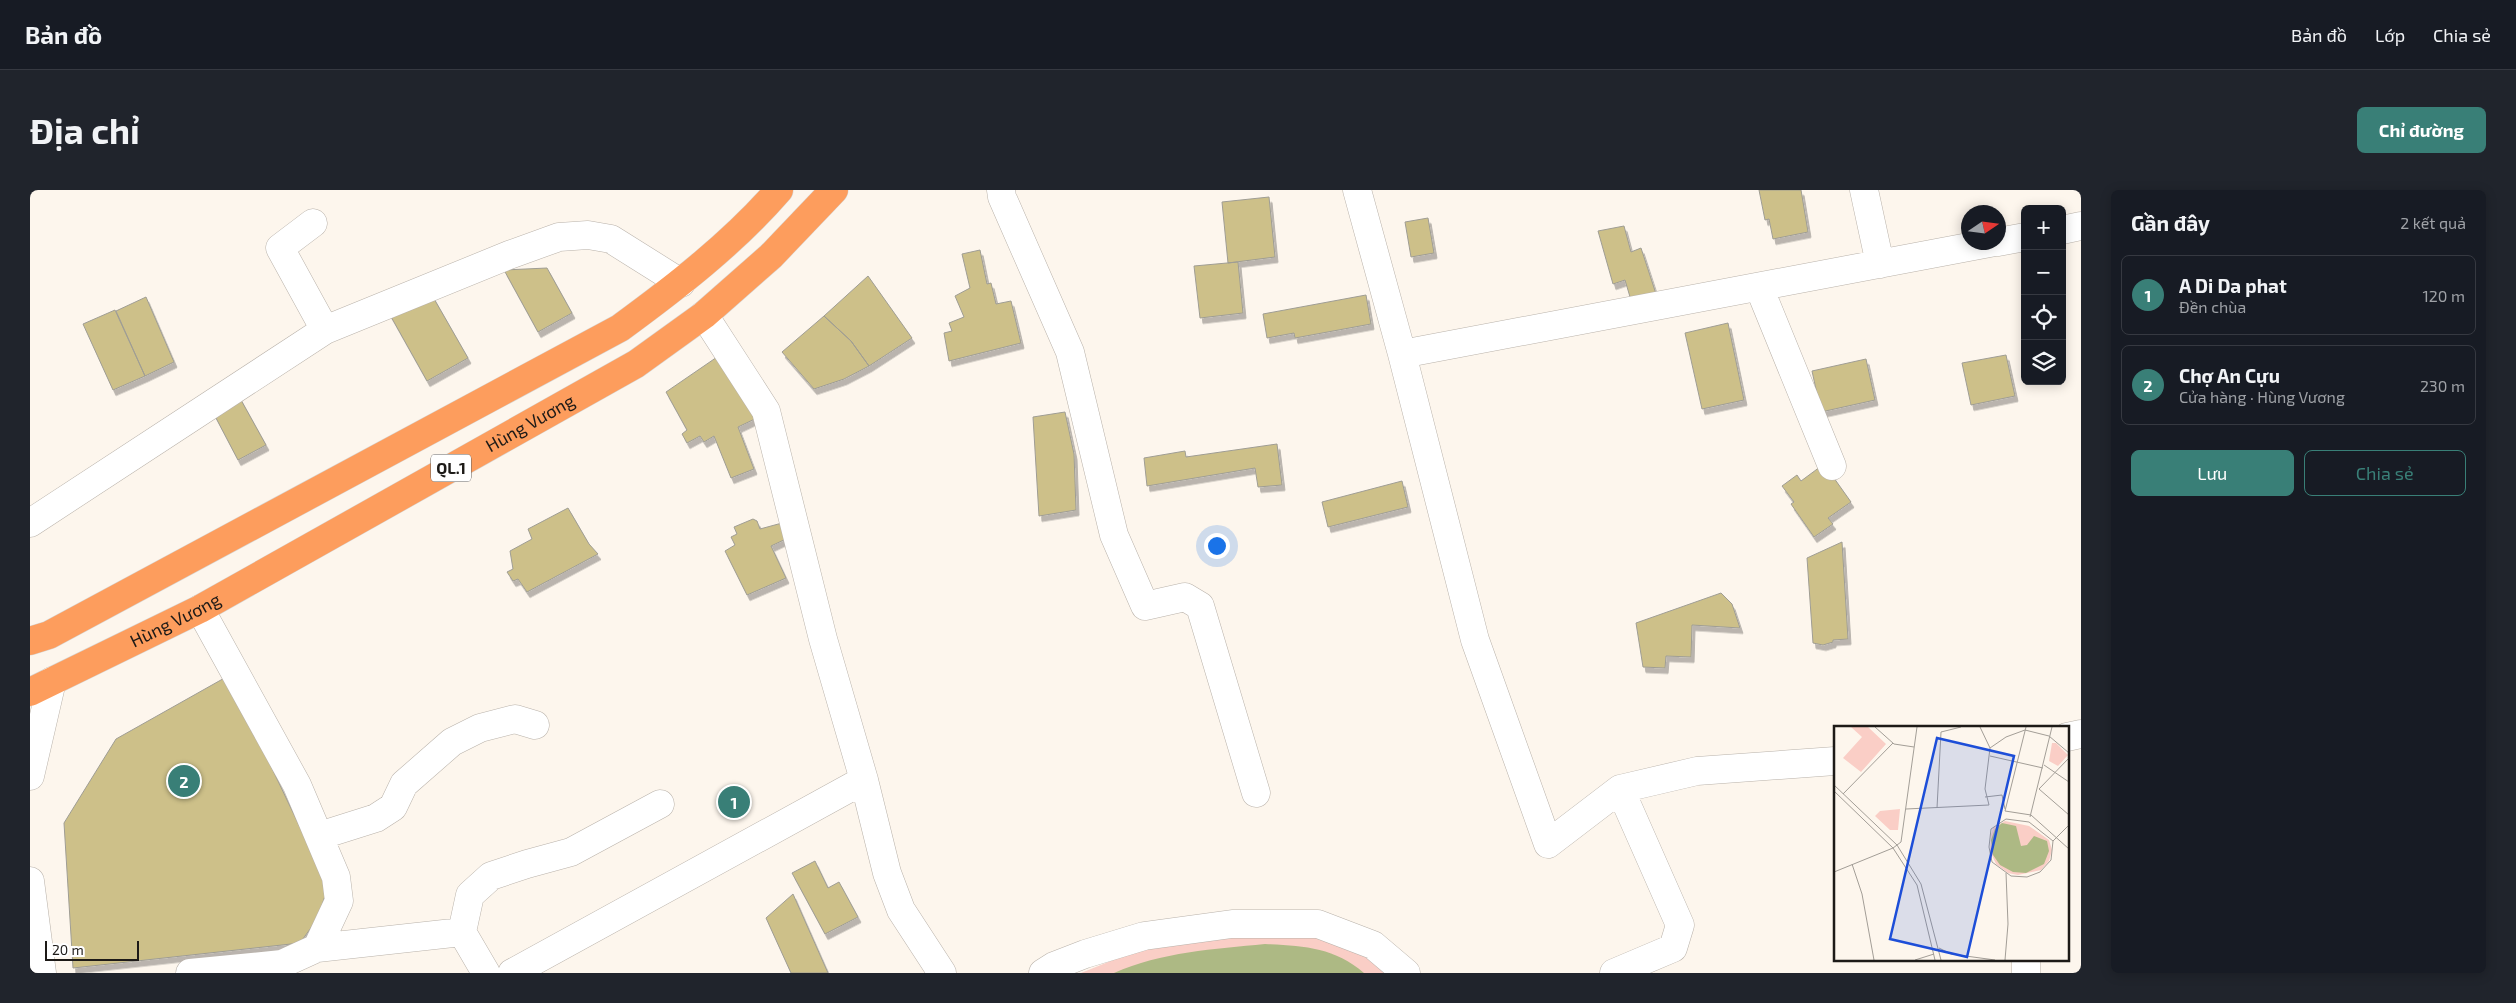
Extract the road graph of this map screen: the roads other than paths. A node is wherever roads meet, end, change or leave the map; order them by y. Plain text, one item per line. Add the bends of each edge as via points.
1 (779, 190) edge
2 (834, 190) edge
3 (1001, 190) edge
4 (1358, 190) edge
5 (1864, 190) edge
6 (313, 223) dead end
7 (2081, 226) edge
8 (2066, 229) edge
9 (2021, 238) edge
10 (2006, 240) edge
11 (1961, 249) edge
12 (1880, 264) junction
13 (681, 283) junction
14 (1758, 287) junction
15 (704, 315) junction
16 (325, 330) junction
17 (1402, 354) junction
18 (1832, 466) dead end
19 (30, 523) edge
20 (200, 609) junction
21 (30, 641) edge
22 (41, 686) edge
23 (535, 725) dead end
24 (2081, 734) edge
25 (2068, 737) edge
26 (1834, 761) edge
27 (30, 776) edge
28 (864, 780) junction
29 (1620, 789) junction
30 (1256, 793) dead end
31 (660, 804) dead end
32 (319, 836) junction
33 (30, 881) edge
34 (462, 932) junction
35 (317, 948) junction
36 (2026, 960) edge
37 (42, 973) edge
38 (190, 973) edge
39 (486, 973) edge
40 (512, 973) edge
41 (942, 973) edge
42 (1043, 973) edge
43 (1406, 973) edge
44 (1614, 973) edge
45 (2026, 973) edge

1 - 13 highway, QL.1 via 762,210
2 - 15 highway, Hùng Vương / QL.1 via 771,256
3 - 30 street via 1070,352 1114,535 1145,606 1186,597 1200,606
4 - 17 street
5 - 12 street
6 - 16 street via 280,248
7 - 8 street
9 - 10 street
11 - 12 street
12 - 14 street
13 - 16 street via 611,240 588,235 558,237
13 - 21 highway, QL.1 via 602,338 49,635
14 - 17 street
14 - 18 street
15 - 20 highway, Hùng Vương / QL.1 via 636,364
15 - 28 street via 766,412 823,639
16 - 19 street
17 - 29 street via 1475,640 1548,844
20 - 22 highway, Hùng Vương / QL.1
20 - 32 street via 297,786
22 - 27 street
23 - 32 street via 515,719 480,728 459,739 404,784 392,807 376,818
24 - 25 street
26 - 29 street via 1697,771
28 - 40 street
28 - 41 street via 887,873 901,910
29 - 44 street via 1680,925 1673,948
31 - 34 street via 571,852 491,876 470,895
32 - 35 street via 336,876 339,901
33 - 37 street
34 - 35 street
34 - 39 street
35 - 38 street via 282,964
36 - 45 street
42 - 43 street via 1085,954 1144,936 1232,924 1318,924 1373,944

